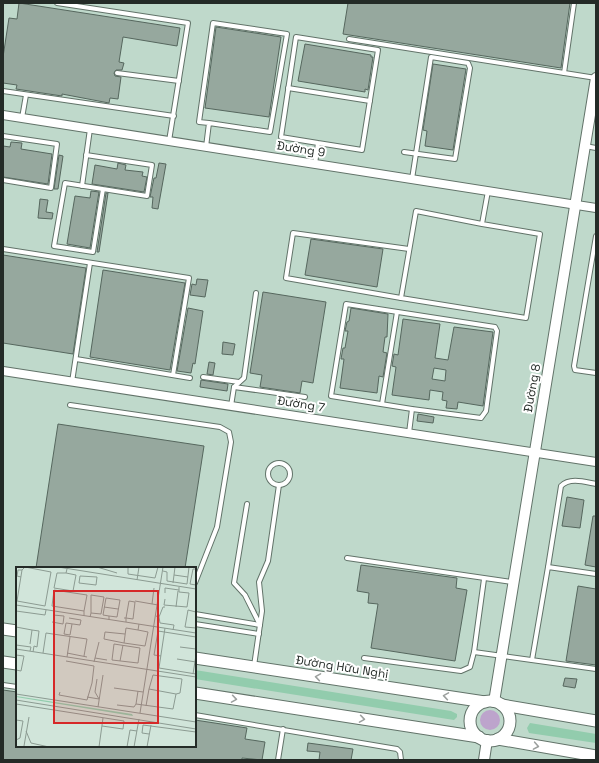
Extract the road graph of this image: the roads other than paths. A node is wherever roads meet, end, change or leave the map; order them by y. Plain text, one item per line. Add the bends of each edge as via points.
1 (57, 3) edge
2 (574, 3) edge
3 (349, 38) dead end
4 (117, 73) dead end
5 (564, 73) junction
6 (596, 78) edge
7 (179, 81) junction
8 (288, 88) junction
9 (3, 91) edge
10 (26, 95) junction
11 (370, 101) junction
12 (3, 115) edge
13 (174, 116) junction
14 (22, 118) junction
15 (209, 123) junction
16 (90, 129) junction
17 (3, 136) edge
18 (170, 141) junction
19 (318, 143) junction
20 (585, 146) junction
21 (206, 147) junction
22 (596, 148) edge
23 (404, 152) dead end
24 (416, 154) junction
25 (86, 155) junction
26 (315, 164) junction
27 (412, 179) junction
28 (3, 180) edge
29 (82, 186) junction
30 (104, 189) junction
31 (488, 190) junction
32 (576, 205) junction
33 (596, 208) edge
34 (482, 224) junction
35 (596, 236) edge
36 (3, 249) edge
37 (409, 249) junction
38 (90, 262) junction
39 (256, 293) dead end
40 (401, 298) junction
41 (397, 312) junction
42 (76, 359) junction
43 (3, 371) edge
44 (596, 373) edge
45 (173, 375) junction
46 (202, 377) dead end
47 (190, 378) dead end
48 (72, 382) junction
49 (239, 382) junction
50 (234, 387) junction
51 (305, 397) dead end
52 (382, 404) junction
53 (70, 405) dead end
54 (231, 406) junction
55 (412, 409) junction
56 (409, 433) junction
57 (534, 453) junction
58 (596, 462) edge
59 (596, 484) edge
60 (279, 485) junction
61 (247, 504) dead end
62 (347, 558) dead end
63 (548, 567) junction
64 (596, 574) edge
65 (484, 578) junction
66 (196, 580) edge
67 (512, 582) junction
68 (196, 614) edge
69 (196, 624) edge
70 (260, 625) junction
71 (3, 628) edge
72 (16, 631) edge
73 (259, 634) junction
74 (474, 652) junction
75 (500, 656) junction
76 (196, 658) edge
77 (364, 658) dead end
78 (532, 660) junction
79 (3, 662) edge
80 (16, 664) edge
81 (254, 667) junction
82 (596, 669) edge
83 (3, 685) edge
84 (16, 687) edge
85 (196, 693) edge
86 (494, 703) junction
87 (196, 715) edge
88 (596, 721) edge
89 (282, 729) junction
90 (488, 739) junction
91 (596, 756) edge
92 (278, 760) edge
93 (401, 760) edge
94 (484, 760) edge

1 - 7 lane via 188,23
2 - 5 lane
3 - 5 lane
4 - 7 lane
5 - 6 lane
6 - 20 street, Đường 8
7 - 13 lane
8 - 11 lane
8 - 11 lane via 296,37 378,50
8 - 19 lane via 281,137
9 - 10 lane
10 - 13 lane
10 - 14 lane
11 - 19 lane via 362,150
12 - 14 street, Đường 9
13 - 18 lane
14 - 16 street, Đường 9
15 - 15 lane via 270,132 287,34 213,23 198,122
15 - 21 lane
16 - 18 street, Đường 9
16 - 25 lane
17 - 28 lane via 57,144 52,188
18 - 21 street, Đường 9
19 - 26 lane
20 - 22 lane
20 - 32 street, Đường 8
21 - 26 street, Đường 9
23 - 24 lane
24 - 24 lane via 431,57 468,63 470,68 455,159
24 - 27 lane
25 - 29 lane
25 - 30 lane via 152,165 147,196
26 - 27 street, Đường 9
27 - 31 street, Đường 9
29 - 30 lane
29 - 30 lane via 65,183 54,246 93,252
31 - 32 street, Đường 9
31 - 34 lane
32 - 33 street, Đường 9
32 - 57 street, Đường 8
34 - 37 lane via 416,211
34 - 40 lane via 540,234 526,318
35 - 44 lane via 574,366 575,370
36 - 38 lane
37 - 40 lane
37 - 40 lane via 293,233 286,278
38 - 42 lane
38 - 45 lane via 189,278
39 - 49 lane via 244,378
41 - 52 lane
41 - 52 lane via 346,304 331,396
41 - 55 lane via 495,327 498,331 484,416 481,418
42 - 45 lane
42 - 48 lane
43 - 48 street, Đường 7
45 - 47 lane
46 - 49 lane
48 - 54 street, Đường 7
49 - 50 lane
50 - 51 lane
50 - 54 lane
52 - 55 lane
53 - 66 lane via 220,427 228,432 231,442 216,527
54 - 56 street, Đường 7
55 - 56 lane
56 - 57 street, Đường 7
57 - 58 street, Đường 7
57 - 67 street, Đường 8
59 - 63 lane via 572,481 561,486
60 - 60 lane via 286,483 290,473 288,467 281,463 274,464 268,473 270,480
60 - 70 lane via 268,561 259,582 262,611
61 - 70 lane via 234,583 245,595
62 - 65 lane
63 - 64 lane
63 - 78 lane
65 - 67 lane
65 - 74 lane
67 - 75 street, Đường 8
68 - 70 lane
69 - 73 lane
70 - 73 lane
71 - 72 main road
73 - 81 lane
74 - 75 lane
74 - 77 lane via 470,667 461,671
75 - 78 lane
75 - 86 street, Đường 8
76 - 81 main road, Đường Hữu Nghị
78 - 82 lane
79 - 80 main road
86 -> 81 main road, Đường Hữu Nghị
83 - 84 lane
85 -> 90 main road
86 - 88 main road, Đường Hữu Nghị
86 - 90 main road via 507,711 510,723 507,731
86 - 90 main road via 474,710 471,718 473,730
87 - 89 lane
89 - 92 lane
89 - 93 lane via 397,749
90 -> 91 main road
90 - 94 street

